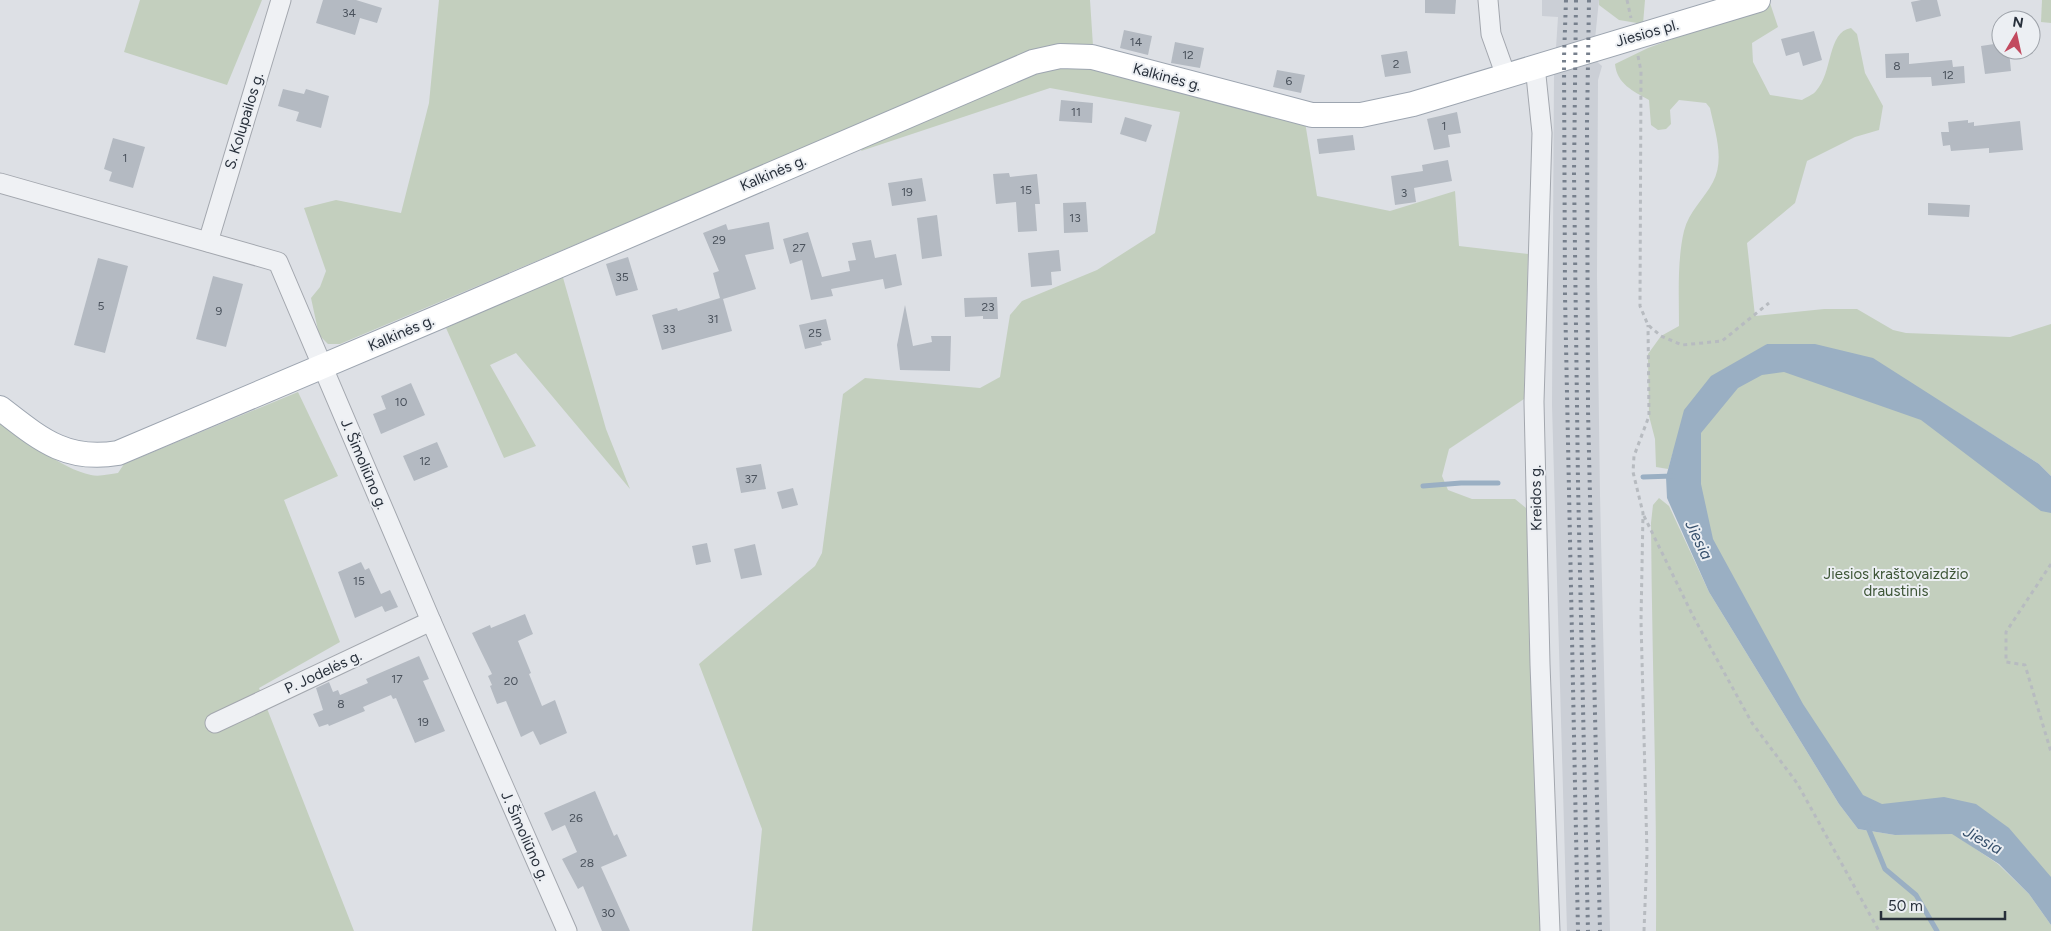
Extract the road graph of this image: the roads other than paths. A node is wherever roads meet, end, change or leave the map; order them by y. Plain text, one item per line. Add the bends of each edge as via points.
1 (281, 0) edge
2 (1488, 0) edge
3 (1758, 0) edge
4 (1535, 66) junction
5 (1506, 76) junction
6 (0, 183) edge
7 (208, 242) junction
8 (322, 366) junction
9 (0, 408) edge
10 (431, 621) junction
11 (215, 723) dead end
12 (567, 931) edge
13 (1550, 931) edge

1 - 7 street, S. Kolupailos g.
2 - 5 street via 1491,34
3 - 4 main road, Jiesios pl.
4 - 5 main road, Kalkinės g.
4 - 13 street, Kreidos g. via 1542,133 1534,402
5 - 8 main road, Kalkinės g. via 1413,104 1361,115 1312,115 1092,57 1060,56 1033,62
6 - 7 street, J. Šimoliūno g.
7 - 8 street, J. Šimoliūno g. via 278,262
8 - 9 main road, Kalkinės g. via 118,452 96,456 58,449
8 - 10 street, J. Šimoliūno g.
10 - 11 street, P. Jodelės g.
10 - 12 street, J. Šimoliūno g.

